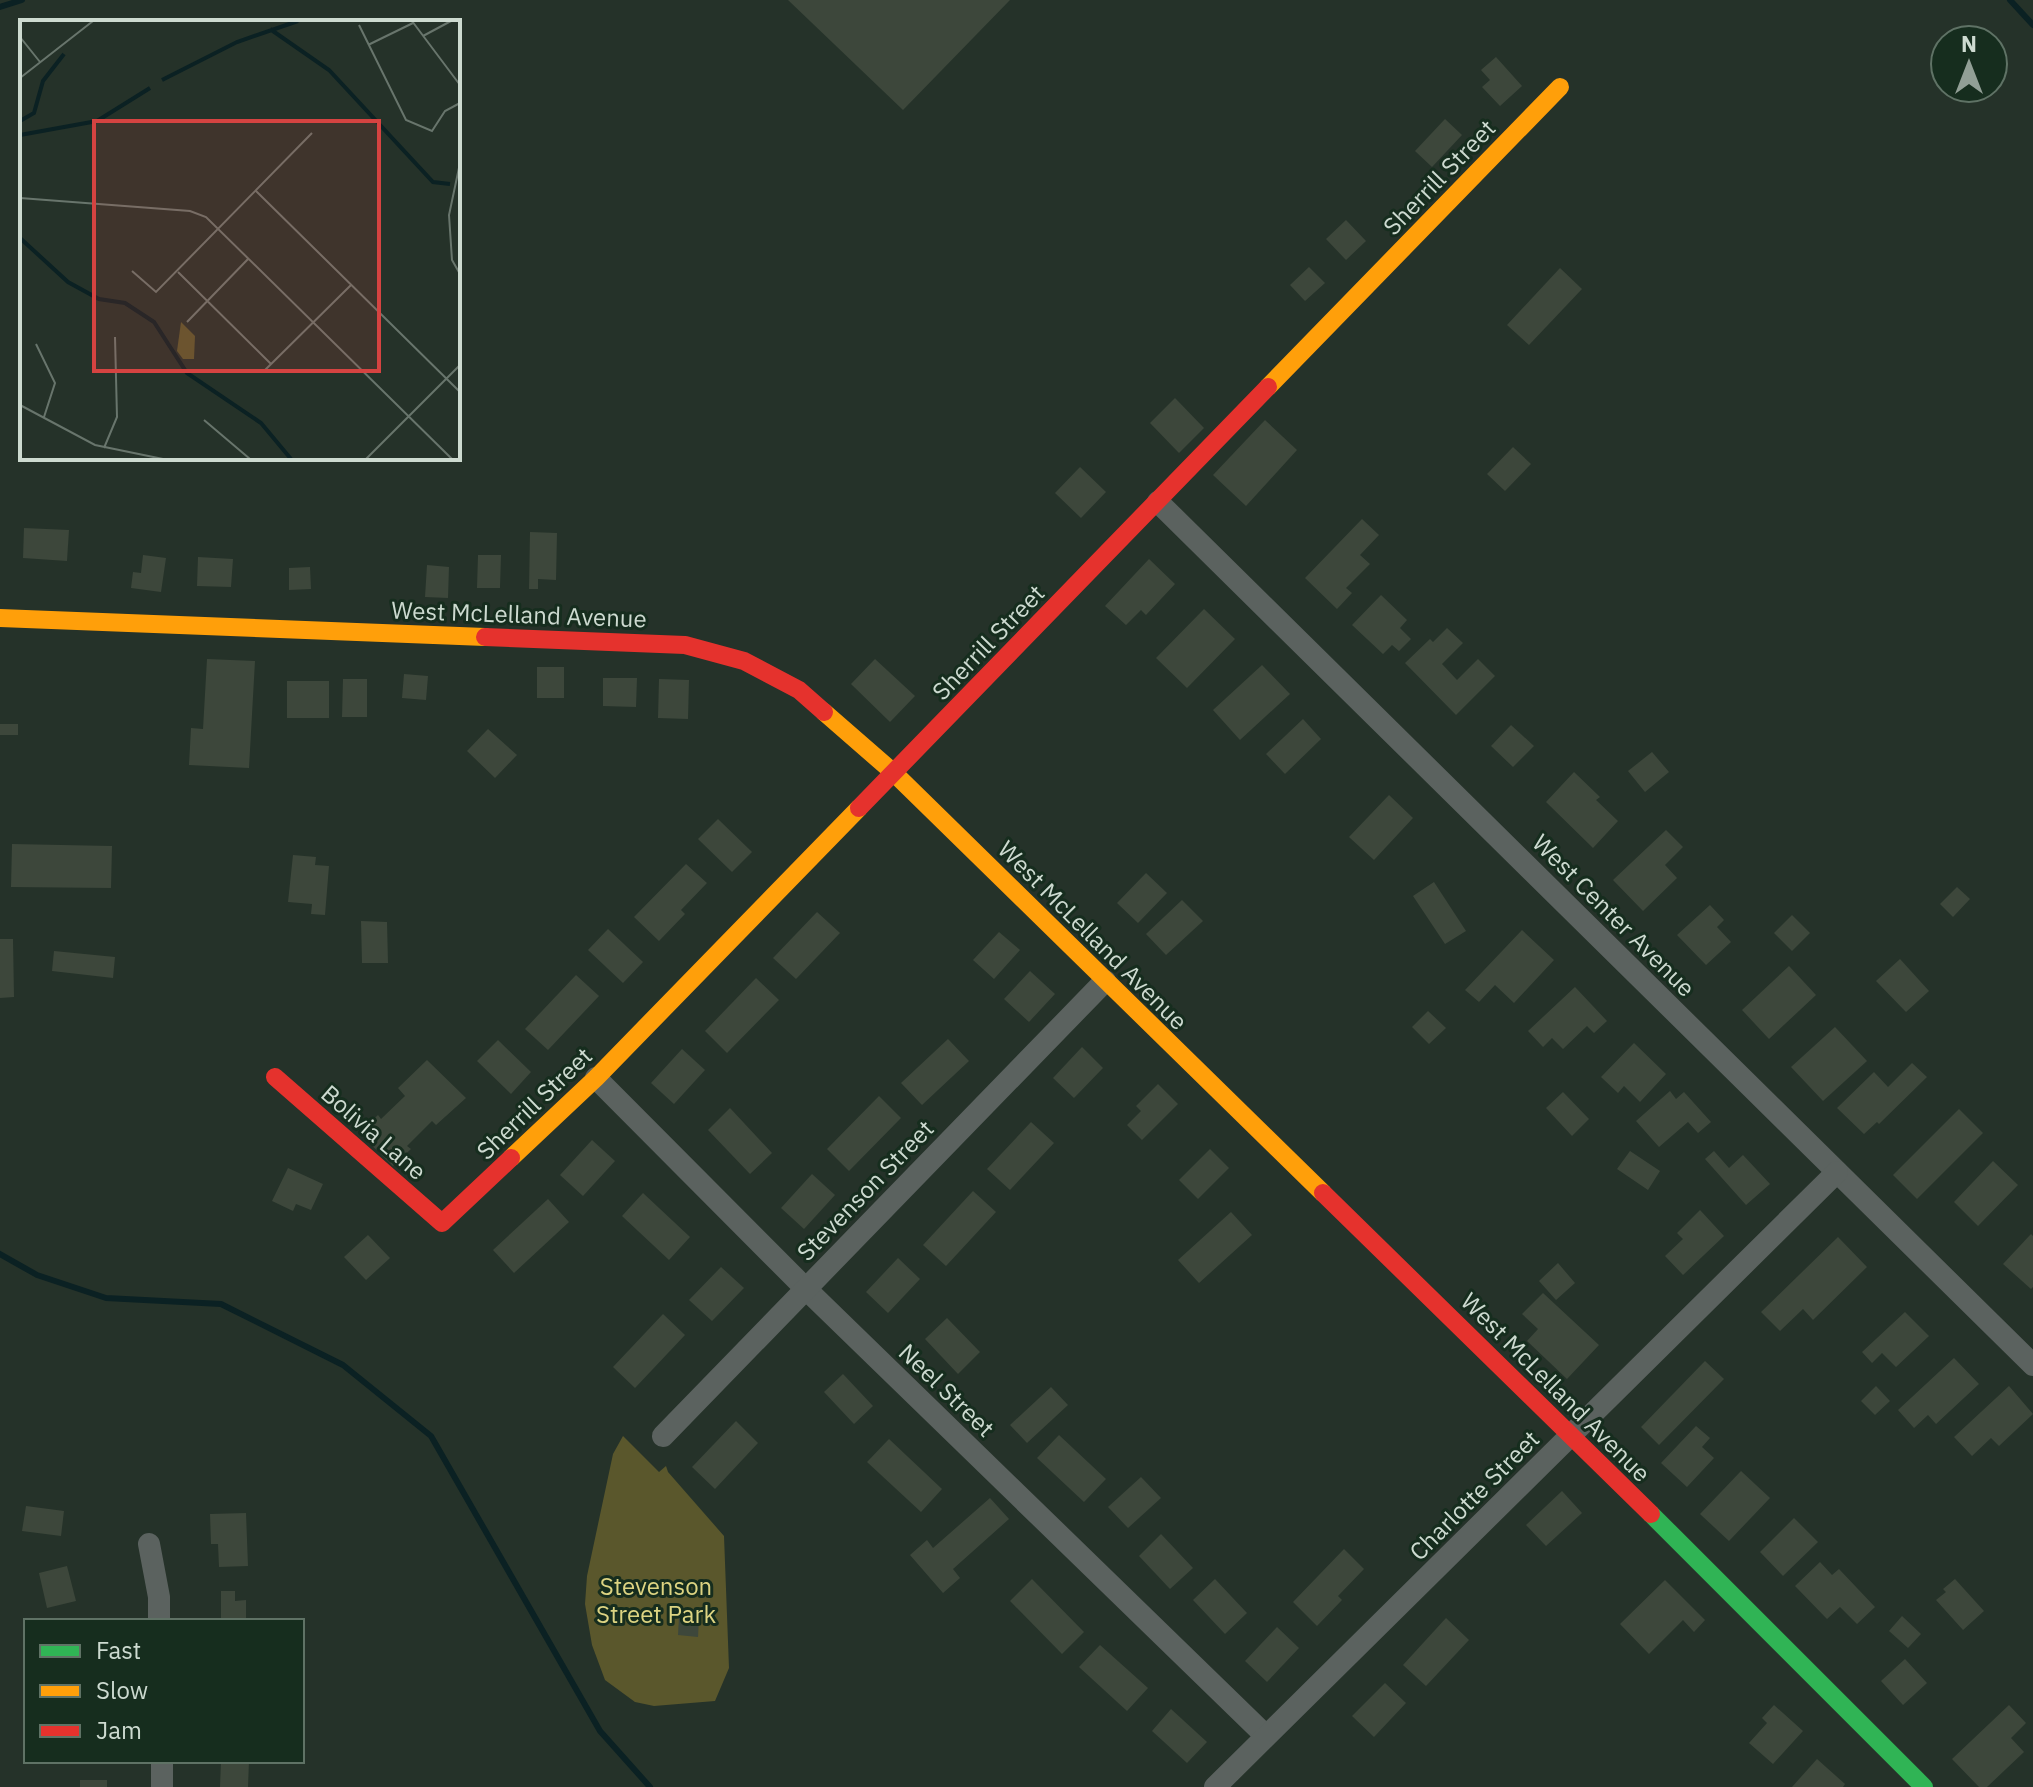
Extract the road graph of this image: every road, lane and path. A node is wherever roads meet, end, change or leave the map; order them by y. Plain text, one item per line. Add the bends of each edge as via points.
1 (1560, 87) dead end
2 (1158, 502) junction
3 (0, 618) edge
4 (894, 773) junction
5 (1105, 981) junction
6 (275, 1077) dead end
7 (596, 1078) junction
8 (1837, 1172) junction
9 (442, 1223) joint
10 (806, 1289) junction
11 (2033, 1365) edge
12 (1572, 1435) junction
13 (663, 1436) dead end
14 (149, 1544) dead end
15 (159, 1619) edge
16 (1265, 1735) junction
17 (162, 1763) edge
18 (162, 1787) edge
19 (1215, 1787) edge
20 (1924, 1787) edge

1 - 2 street, Sherrill Street
2 - 4 street, Sherrill Street
2 - 8 street, West Center Avenue
3 - 4 street, West McLelland Avenue via 685,645 744,661 799,690
4 - 5 street, West McLelland Avenue
4 - 7 street, Sherrill Street
5 - 10 street, Stevenson Street
5 - 12 street, West McLelland Avenue
6 - 9 street, Bolivia Lane
7 - 9 street, Sherrill Street
7 - 10 street, Neel Street
8 - 11 street, West Center Avenue
8 - 12 street, Charlotte Street
10 - 13 street, Stevenson Street
10 - 16 street, Neel Street
12 - 16 street, Charlotte Street
12 - 20 street, West McLelland Avenue
14 - 15 street
16 - 19 street, Charlotte Street
17 - 18 street

